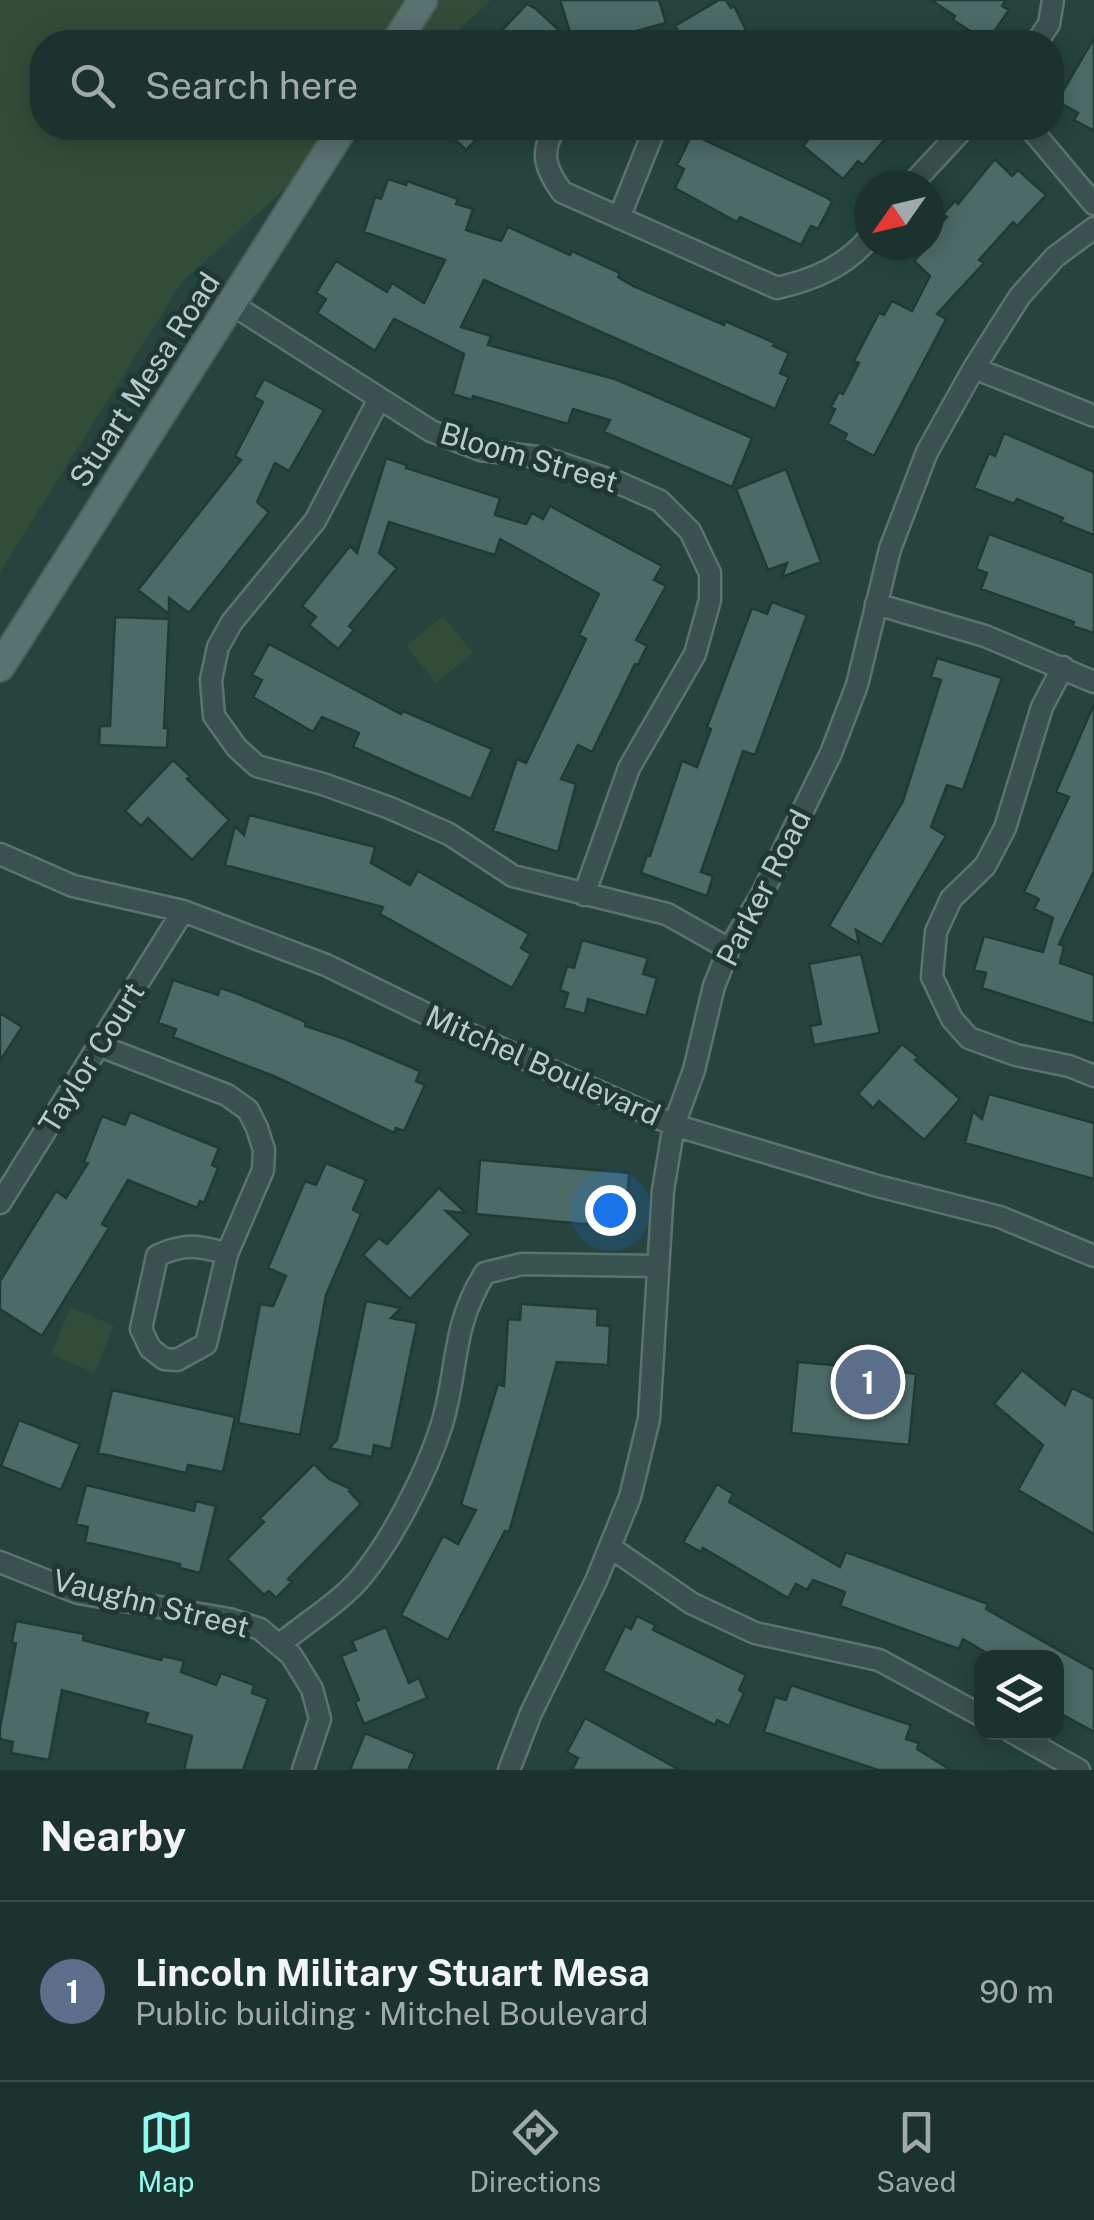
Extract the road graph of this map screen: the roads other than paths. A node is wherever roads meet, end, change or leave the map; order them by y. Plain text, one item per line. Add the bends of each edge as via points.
1 (423, 0) edge
2 (1054, 0) edge
3 (404, 30) edge
4 (1044, 30) edge
5 (335, 140) edge
6 (548, 140) edge
7 (650, 140) edge
8 (953, 140) edge
9 (1040, 140) edge
10 (925, 170) edge
11 (1094, 204) edge
12 (619, 218) junction
13 (1094, 228) edge
14 (854, 251) edge
15 (232, 305) junction
16 (974, 368) junction
17 (379, 400) junction
18 (1094, 416) edge
19 (876, 604) junction
20 (0, 667) edge
21 (1063, 667) junction
22 (1094, 682) edge
23 (0, 854) edge
24 (584, 895) junction
25 (183, 911) junction
26 (729, 949) junction
27 (100, 1046) junction
28 (1094, 1076) edge
29 (674, 1125) junction
30 (0, 1204) edge
31 (227, 1254) junction
32 (1094, 1256) edge
33 (658, 1266) junction
34 (610, 1547) junction
35 (0, 1562) edge
36 (279, 1645) junction
37 (974, 1712) edge
38 (1026, 1740) edge
39 (303, 1770) edge
40 (509, 1770) edge
41 (1078, 1770) edge

1 - 3 main road
2 - 4 street
5 - 15 main road, Stuart Mesa Road
6 - 12 street via 547,170 562,192
7 - 12 street
8 - 10 street
9 - 11 street
12 - 14 street via 776,288 812,280
13 - 16 street, Parker Road via 1020,296
15 - 17 street, Bloom Street
15 - 20 main road, Stuart Mesa Road
16 - 18 street
16 - 19 street, Parker Road via 927,452
17 - 24 street, Bloom Street via 481,450 546,458 660,501 690,530 710,573 695,654 628,768
17 - 24 street via 315,521 218,647 211,680 214,716 257,766 390,808 449,834 513,876
19 - 21 street
19 - 26 street, Parker Road via 857,685 831,754
21 - 22 street
21 - 28 street via 1042,707 1005,828 985,866 951,899 936,932 932,977 969,1038
23 - 25 street, Mitchel Boulevard via 73,886
24 - 26 street via 667,914
25 - 27 street, Taylor Court
25 - 29 street, Mitchel Boulevard via 326,965
26 - 29 street, Parker Road
27 - 30 street, Taylor Court
27 - 31 street via 227,1095 248,1110 264,1150 263,1170
29 - 32 street, Mitchel Boulevard via 1000,1218
29 - 33 street, Parker Road
31 - 31 street via 178,1245 157,1256 141,1329 164,1359 177,1360 206,1344
33 - 34 street, Parker Road via 649,1419
33 - 36 street via 522,1264 486,1273 468,1300 442,1425 414,1494 361,1578
34 - 37 street via 691,1603 755,1633 879,1660
34 - 40 street, Parker Road
35 - 36 street, Vaughn Street via 78,1593 229,1619 260,1629
36 - 39 street, Vaughn Street via 312,1689 320,1719
38 - 41 street

